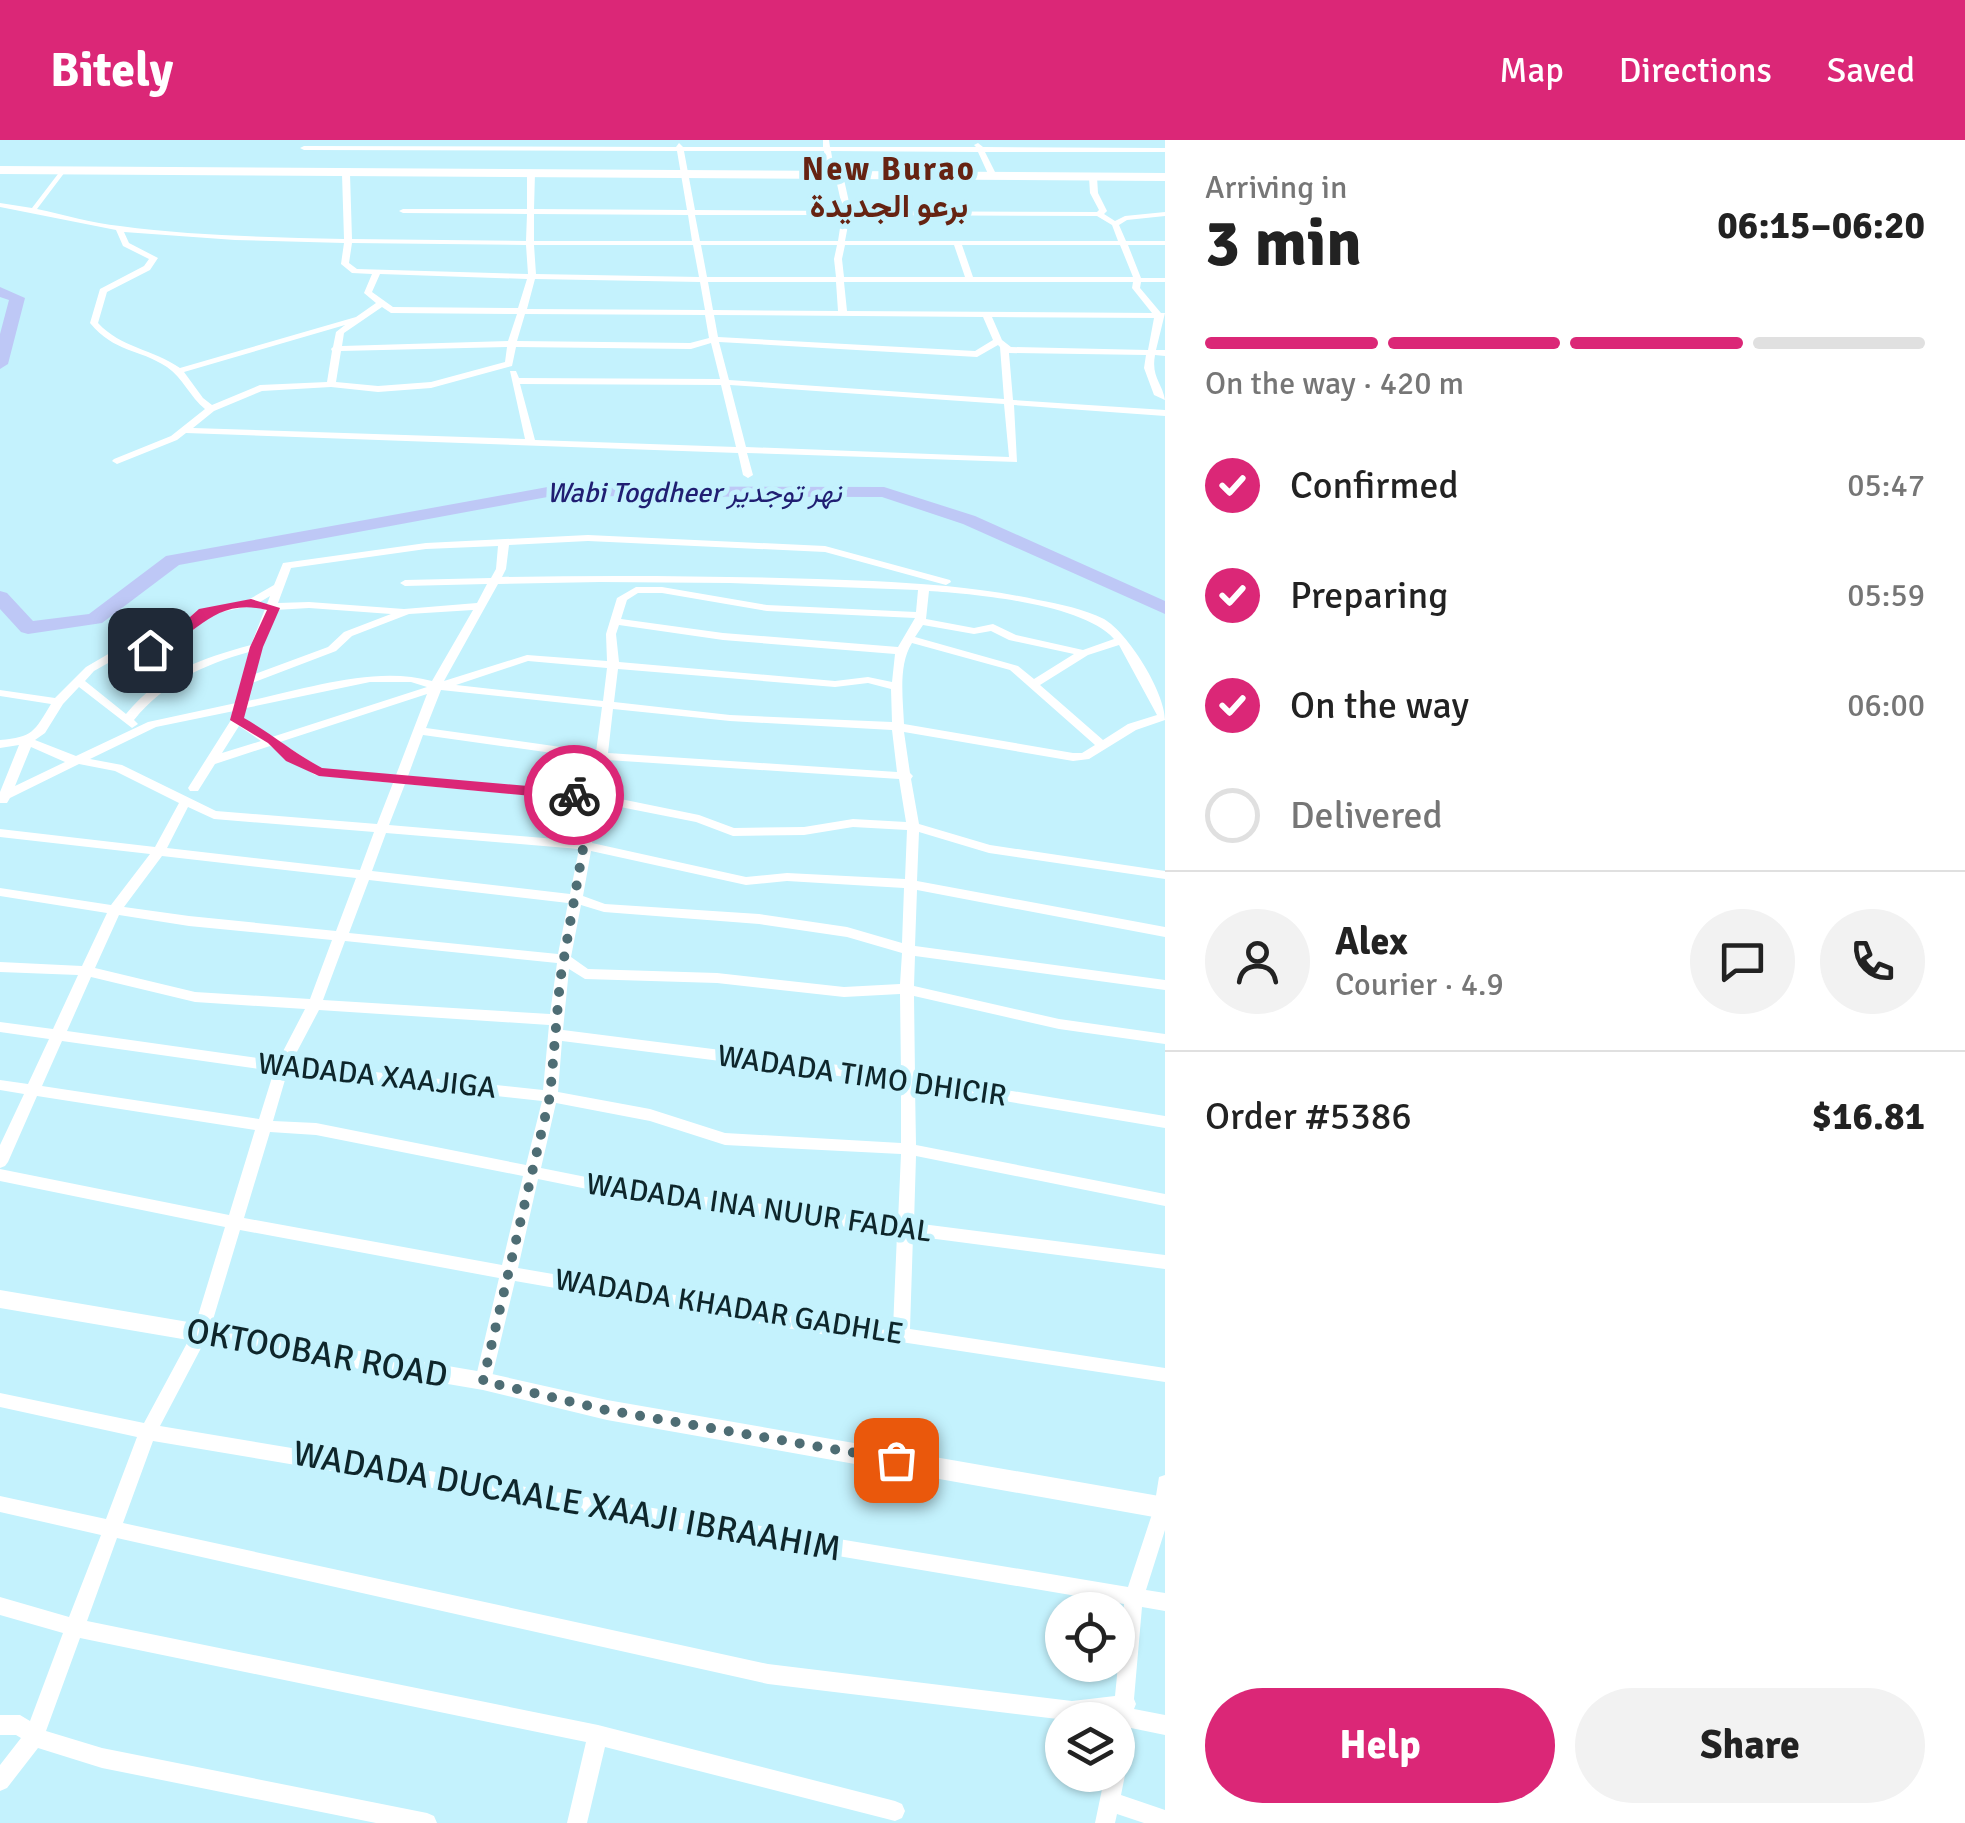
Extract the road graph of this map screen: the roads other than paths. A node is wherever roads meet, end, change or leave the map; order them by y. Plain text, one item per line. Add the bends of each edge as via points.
1 (976, 140) edge
2 (1094, 140) edge
3 (377, 144) edge
4 (526, 144) edge
5 (679, 144) edge
6 (826, 145) edge
7 (304, 148) dead end
8 (980, 150) junction
9 (1098, 150) junction
10 (1165, 150) edge
11 (0, 170) edge
12 (61, 172) junction
13 (528, 173) junction
14 (346, 174) junction
15 (371, 174) junction
16 (687, 174) junction
17 (835, 175) junction
18 (993, 176) junction
19 (1093, 177) junction
20 (1165, 177) edge
21 (0, 204) edge
22 (35, 207) junction
23 (689, 209) junction
24 (530, 210) junction
25 (403, 211) dead end
26 (846, 211) junction
27 (1101, 212) junction
28 (1165, 214) edge
29 (1140, 215) junction
30 (1115, 224) junction
31 (119, 229) junction
32 (348, 240) junction
33 (844, 240) junction
34 (530, 242) junction
35 (957, 242) junction
36 (696, 243) junction
37 (1124, 243) junction
38 (1165, 244) edge
39 (377, 272) junction
40 (532, 276) junction
41 (701, 276) junction
42 (840, 277) junction
43 (970, 279) junction
44 (1138, 280) junction
45 (1165, 280) edge
46 (378, 305) junction
47 (523, 312) junction
48 (710, 314) junction
49 (844, 315) junction
50 (987, 316) junction
51 (1162, 316) edge
52 (354, 320) junction
53 (714, 339) junction
54 (512, 344) junction
55 (1001, 344) junction
56 (335, 348) junction
57 (1151, 353) junction
58 (1165, 353) edge
59 (511, 363) junction
60 (178, 371) junction
61 (515, 381) junction
62 (725, 382) junction
63 (331, 384) junction
64 (1163, 396) edge
65 (1009, 402) junction
66 (211, 409) junction
67 (1165, 414) edge
68 (184, 430) junction
69 (531, 443) junction
70 (742, 450) junction
71 (117, 461) dead end
72 (748, 475) dead end
73 (504, 542) junction
74 (497, 578) junction
75 (405, 583) dead end
76 (280, 586) junction
77 (924, 587) junction
78 (973, 589) junction
79 (251, 603) junction
80 (478, 606) junction
81 (274, 608) junction
82 (407, 612) junction
83 (920, 618) junction
84 (617, 622) junction
85 (911, 639) junction
86 (1119, 641) junction
87 (256, 647) junction
88 (900, 651) junction
89 (1084, 653) junction
90 (613, 663) junction
91 (250, 680) junction
92 (78, 681) junction
93 (1034, 684) junction
94 (436, 686) junction
95 (897, 687) junction
96 (1147, 688) junction
97 (1165, 690) edge
98 (0, 693) edge
99 (58, 702) junction
100 (605, 702) junction
101 (242, 706) junction
102 (1165, 716) edge
103 (128, 720) junction
104 (237, 720) junction
105 (897, 728) junction
106 (140, 730) junction
107 (420, 730) junction
108 (27, 740) junction
109 (273, 740) junction
110 (0, 744) edge
111 (1100, 744) junction
112 (601, 756) junction
113 (80, 761) junction
114 (210, 761) junction
115 (907, 776) junction
116 (404, 778) junction
117 (194, 788) dead end
118 (592, 797) junction
119 (2, 800) edge
120 (185, 802) junction
121 (383, 826) junction
122 (913, 826) junction
123 (0, 833) edge
124 (583, 845) junction
125 (160, 850) junction
126 (1165, 875) edge
127 (364, 878) junction
128 (909, 884) junction
129 (0, 892) edge
130 (576, 899) junction
131 (115, 909) junction
132 (1165, 932) edge
133 (340, 936) junction
134 (909, 950) junction
135 (564, 959) junction
136 (0, 967) edge
137 (85, 972) junction
138 (1165, 985) edge
139 (906, 990) junction
140 (314, 1006) junction
141 (0, 1027) edge
142 (558, 1028) junction
143 (55, 1034) junction
144 (1165, 1038) edge
145 (282, 1067) junction
146 (908, 1079) junction
147 (0, 1085) edge
148 (36, 1089) junction
149 (550, 1096) junction
150 (1165, 1122) edge
151 (265, 1126) junction
152 (909, 1149) junction
153 (0, 1162) edge
154 (535, 1174) junction
155 (0, 1175) edge
156 (1165, 1200) edge
157 (234, 1224) junction
158 (904, 1231) junction
159 (1165, 1262) edge
160 (511, 1272) junction
161 (0, 1300) edge
162 (201, 1333) junction
163 (901, 1334) junction
164 (1165, 1375) edge
165 (483, 1381) junction
166 (0, 1400) edge
167 (148, 1432) junction
168 (1165, 1483) edge
169 (0, 1504) edge
170 (1164, 1508) edge
171 (113, 1531) junction
172 (1099, 1592) edge
173 (1135, 1595) edge
174 (1135, 1598) edge
175 (1165, 1602) edge
176 (0, 1606) edge
177 (76, 1628) junction
178 (1045, 1708) edge
179 (1135, 1714) edge
180 (1165, 1724) edge
181 (0, 1725) edge
182 (598, 1735) junction
183 (34, 1737) junction
184 (0, 1782) edge
185 (1112, 1792) edge
186 (1110, 1801) junction
187 (896, 1811) dead end
188 (1165, 1820) edge
189 (427, 1823) edge
190 (577, 1823) edge
191 (1106, 1823) edge

1 - 8 street
2 - 9 street
3 - 4 street
3 - 7 street
3 - 15 street
4 - 5 street
4 - 13 street
5 - 6 street
5 - 16 street
6 - 8 street
6 - 17 street
8 - 9 street
8 - 18 street
9 - 10 street
11 - 12 highway
12 - 14 highway
12 - 22 street
13 - 15 highway
13 - 16 highway
13 - 24 street
14 - 15 highway
14 - 32 street
16 - 17 highway
16 - 23 street
17 - 18 highway
17 - 26 street
18 - 19 highway
19 - 20 highway
19 - 27 street
21 - 22 street
22 - 31 street
23 - 24 street
23 - 26 street
23 - 36 street
24 - 25 street
24 - 34 street
26 - 27 street
26 - 33 street
27 - 29 street
27 - 30 street
28 - 29 street
29 - 30 street
30 - 37 street
31 - 32 street via 218,240
31 - 60 street via 126,244 154,258 103,291 94,323 119,346
32 - 34 street
32 - 39 street via 347,268
33 - 35 street
33 - 36 street
33 - 42 street
34 - 36 street
34 - 40 street
35 - 37 street
35 - 43 street
36 - 41 street
37 - 38 street
37 - 44 street
39 - 40 street
39 - 46 street via 368,293
40 - 41 street
40 - 47 street
41 - 42 street
41 - 48 street
42 - 43 street
42 - 49 street
43 - 44 street
44 - 45 street
44 - 51 street via 1136,288
46 - 47 street
46 - 52 street
47 - 48 street
47 - 54 street
48 - 49 street
48 - 53 street
49 - 50 street
50 - 51 street
50 - 55 street
51 - 57 street
52 - 56 street
52 - 60 street
53 - 54 street via 691,346
53 - 55 street via 977,354
53 - 62 street
54 - 56 street
54 - 59 street
55 - 57 street
55 - 65 street
56 - 63 street
57 - 58 street
57 - 64 street via 1148,368
59 - 61 street
59 - 63 street via 444,384 378,390
60 - 66 street
61 - 62 street
61 - 69 street
62 - 65 street
62 - 70 street
63 - 66 street via 260,388
65 - 67 street
65 - 70 street via 1014,460
66 - 68 street
68 - 69 street
68 - 71 street
69 - 70 street
70 - 72 street
73 - 74 street
73 - 76 street via 287,565
73 - 78 street via 588,538 824,548
74 - 75 street
74 - 77 street via 740,578
74 - 80 street
76 - 79 street
76 - 81 street
77 - 78 street
77 - 83 street
78 - 86 street via 1073,613 1111,628
79 - 81 street
79 - 92 street via 204,612 167,645 114,655
80 - 82 street
80 - 94 street
81 - 82 street
81 - 87 street
82 - 91 street
83 - 84 street via 767,608 641,590 622,598
83 - 85 street
83 - 89 street via 974,631 993,627 1013,638
84 - 88 street via 682,636
84 - 90 street via 610,642
85 - 88 street
85 - 93 street via 990,658
86 - 89 street
86 - 96 street
87 - 91 street
87 - 103 street via 166,680
88 - 95 street
89 - 93 street
90 - 94 street via 527,658
90 - 95 street
90 - 100 street
91 - 101 street
92 - 99 street
92 - 103 street
93 - 111 street
94 - 100 street
94 - 101 street via 370,679
94 - 107 street
94 - 109 street
95 - 105 street
96 - 97 street
96 - 102 street
98 - 99 street
99 - 108 street via 42,730
100 - 105 street
100 - 112 street
101 - 104 street
101 - 106 street
102 - 111 street
103 - 106 street
104 - 109 street
104 - 114 street
105 - 111 street via 1073,757
105 - 115 street
106 - 113 street
107 - 112 street
107 - 116 street
108 - 110 street
108 - 113 street
108 - 119 street
109 - 114 street
109 - 116 street via 319,772
112 - 115 street
112 - 118 street
113 - 119 street
113 - 120 street via 118,768
114 - 117 street
115 - 122 street
116 - 118 street
116 - 121 street
118 - 122 street via 733,832
118 - 124 street
120 - 121 street via 214,815 263,822
120 - 125 street
121 - 124 street
121 - 127 street
122 - 126 street via 989,849
122 - 128 street
123 - 125 street
124 - 128 street via 746,881
124 - 130 street
125 - 127 street
125 - 131 street
127 - 130 street
127 - 133 street
128 - 132 street
128 - 134 street
129 - 131 street
130 - 134 street via 604,908 847,932
130 - 135 street
131 - 133 street
131 - 137 street
133 - 135 street
133 - 140 street
134 - 138 street
134 - 139 street
135 - 139 street via 585,974 716,978 844,992
135 - 142 street
136 - 137 street, WADADA TIMO DHICIR
137 - 140 street, WADADA TIMO DHICIR via 195,996
137 - 143 street
139 - 144 street via 1059,1024
139 - 146 street
140 - 142 street, WADADA TIMO DHICIR
140 - 145 street
141 - 143 street, WADADA XAAJIGA
142 - 146 street, WADADA TIMO DHICIR
142 - 149 street
143 - 145 street, WADADA XAAJIGA
143 - 148 street
145 - 149 street, WADADA XAAJIGA
145 - 151 street
146 - 150 street, WADADA TIMO DHICIR
146 - 152 street
147 - 148 street, WADADA INA NUUR FADAL
148 - 151 street, WADADA INA NUUR FADAL
148 - 153 street
149 - 152 street, WADADA XAAJIGA via 724,1139
149 - 154 street
151 - 154 street, WADADA INA NUUR FADAL
151 - 157 street
152 - 156 street, WADADA XAAJIGA
152 - 158 street
154 - 158 street, WADADA INA NUUR FADAL
154 - 160 street
155 - 157 street, WADADA KHADAR GADHLE
157 - 160 street, WADADA KHADAR GADHLE
157 - 162 street
158 - 159 street, WADADA INA NUUR FADAL
158 - 163 street
160 - 163 street, WADADA KHADAR GADHLE via 878,1337
160 - 165 street
161 - 162 street, OKTOOBAR ROAD
162 - 165 street, OKTOOBAR ROAD
162 - 167 street
163 - 164 street, WADADA KHADAR GADHLE
165 - 170 street, OKTOOBAR ROAD via 606,1410
166 - 167 street, WADADA DUCAALE XAAJI IBRAAHIM
167 - 171 street
167 - 172 street, WADADA DUCAALE XAAJI IBRAAHIM
168 - 170 street
169 - 171 street
170 - 173 street
171 - 177 street
171 - 178 street via 768,1674
174 - 175 street, WADADA DUCAALE XAAJI IBRAAHIM
176 - 177 street
177 - 182 street
177 - 183 street
179 - 180 street
181 - 183 street via 20,1725
182 - 187 street
182 - 190 street
183 - 184 street
183 - 189 street via 102,1758
185 - 186 street
186 - 188 street
186 - 191 street

